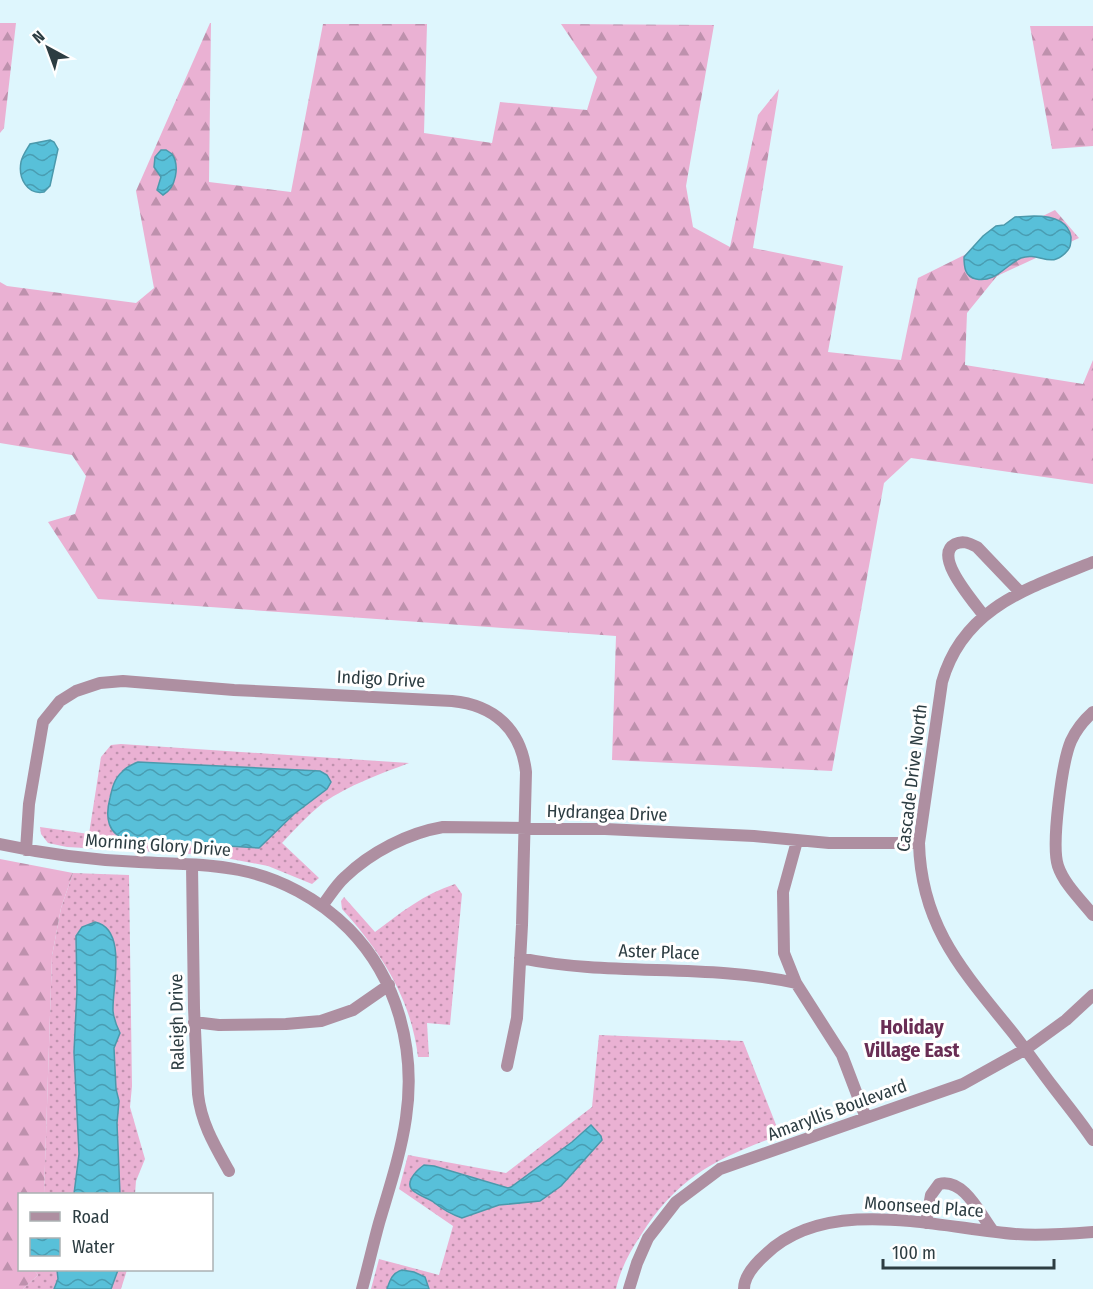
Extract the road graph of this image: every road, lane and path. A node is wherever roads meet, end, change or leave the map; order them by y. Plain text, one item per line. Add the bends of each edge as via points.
1 (1093, 562) edge
2 (1020, 592) junction
3 (984, 616) junction
4 (1093, 712) edge
5 (524, 828) junction
6 (797, 840) junction
7 (919, 843) junction
8 (0, 844) edge
9 (26, 850) junction
10 (192, 865) junction
11 (322, 906) junction
12 (1093, 915) edge
13 (520, 958) junction
14 (796, 983) junction
15 (388, 985) junction
16 (1093, 995) edge
17 (194, 1022) junction
18 (1026, 1049) junction
19 (507, 1066) dead end
20 (866, 1118) junction
21 (1093, 1140) edge
22 (230, 1171) dead end
23 (926, 1223) junction
24 (993, 1231) junction
25 (1093, 1233) edge
26 (362, 1289) edge
27 (629, 1289) edge
28 (744, 1289) edge

1 - 2 street, Cascade Drive North
2 - 3 street, Cascade Drive North
2 - 3 street via 977,547 962,542 951,547 948,561 954,574
3 - 7 street, Cascade Drive North via 958,644 944,675
4 - 12 street via 1071,742 1054,843 1058,867
5 - 6 street, Hydrangea Drive
5 - 9 street, Indigo Drive via 526,772 521,749 504,723 489,710 452,701 111,681 76,691 60,701 43,722 29,804
5 - 11 street, Hydrangea Drive via 443,827 417,832 362,863
5 - 13 street, Indigo Drive
6 - 7 street, Hydrangea Drive
6 - 14 street via 783,892 782,929 784,953
7 - 18 street, Cascade Drive North via 924,883 940,935 969,979
8 - 9 street, Morning Glory Drive
9 - 10 street, Morning Glory Drive via 87,859
10 - 11 street, Morning Glory Drive via 257,874
10 - 17 street, Raleigh Drive
11 - 15 street, Morning Glory Drive via 367,949
13 - 14 street, Aster Place via 555,966 751,974
13 - 19 street, Indigo Drive via 517,1018
14 - 20 street via 839,1050
15 - 17 street via 353,1010 321,1021 219,1025
15 - 26 street, Morning Glory Drive via 404,1037 406,1115
16 - 18 street, Amaryllis Boulevard
17 - 22 street, Raleigh Drive via 199,1107
18 - 20 street, Amaryllis Boulevard via 963,1084
18 - 21 street, Cascade Drive North
20 - 27 street, Amaryllis Boulevard via 743,1160 702,1181 676,1202 648,1238
23 - 24 street, Moonseed Place
23 - 24 street via 931,1195 939,1184 946,1182 965,1194
23 - 28 street, Moonseed Place via 858,1220 802,1231 766,1253 749,1273
24 - 25 street, Moonseed Place via 1039,1235

